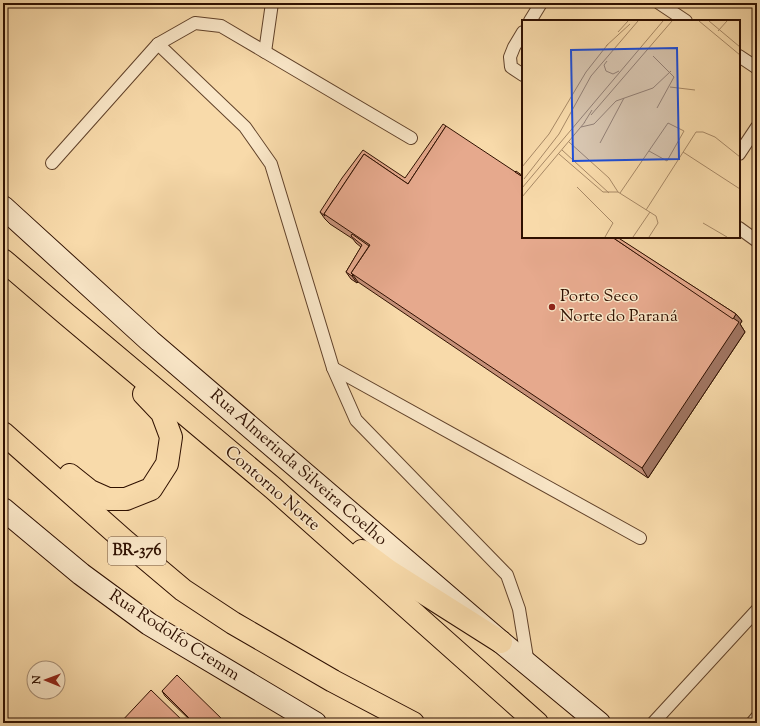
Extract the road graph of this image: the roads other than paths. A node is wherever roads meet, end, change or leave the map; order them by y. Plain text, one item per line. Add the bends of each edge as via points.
1 (272, 3) edge
2 (541, 3) edge
3 (660, 3) edge
4 (531, 20) edge
5 (685, 20) edge
6 (522, 34) edge
7 (158, 44) junction
8 (265, 52) junction
9 (740, 57) edge
10 (757, 68) edge
11 (522, 74) edge
12 (757, 127) edge
13 (411, 138) dead end
14 (740, 152) edge
15 (52, 163) dead end
16 (3, 207) edge
17 (740, 229) edge
18 (757, 241) edge
19 (3, 260) edge
20 (66, 314) junction
21 (333, 368) junction
22 (3, 422) edge
23 (3, 433) edge
24 (273, 488) junction
25 (3, 509) edge
26 (640, 538) dead end
27 (757, 610) edge
28 (501, 642) junction
29 (528, 665) junction
30 (757, 717) edge
31 (315, 723) edge
32 (413, 723) edge
33 (537, 723) edge
34 (599, 723) edge
35 (653, 723) edge
36 (752, 723) edge

1 - 8 lane
2 - 4 lane
3 - 5 lane
6 - 11 lane via 510,57 511,67
7 - 8 lane via 195,23 221,26
7 - 15 lane
7 - 21 lane via 245,127 271,164
8 - 13 lane
9 - 10 lane
12 - 14 lane
16 - 28 street, Rua Almerinda Silveira Coelho via 150,342
17 - 18 lane
19 - 20 highway, Contorno Norte
20 - 22 highway via 96,348 162,413 171,437 167,464 151,489 126,499 108,499 90,491
20 - 24 highway, Contorno Norte
21 - 26 lane
21 - 29 lane via 356,420 506,576 519,609
23 - 32 highway, BR-376 via 183,590 233,623 333,681
24 - 28 highway via 389,571
24 - 33 highway, Contorno Norte
25 - 31 street, Rua Rodolfo Cremm via 81,574 149,624
27 - 35 lane
28 - 29 street, Rua Almerinda Silveira Coelho
29 - 34 street, Rua Almerinda Silveira Coelho
30 - 36 lane

